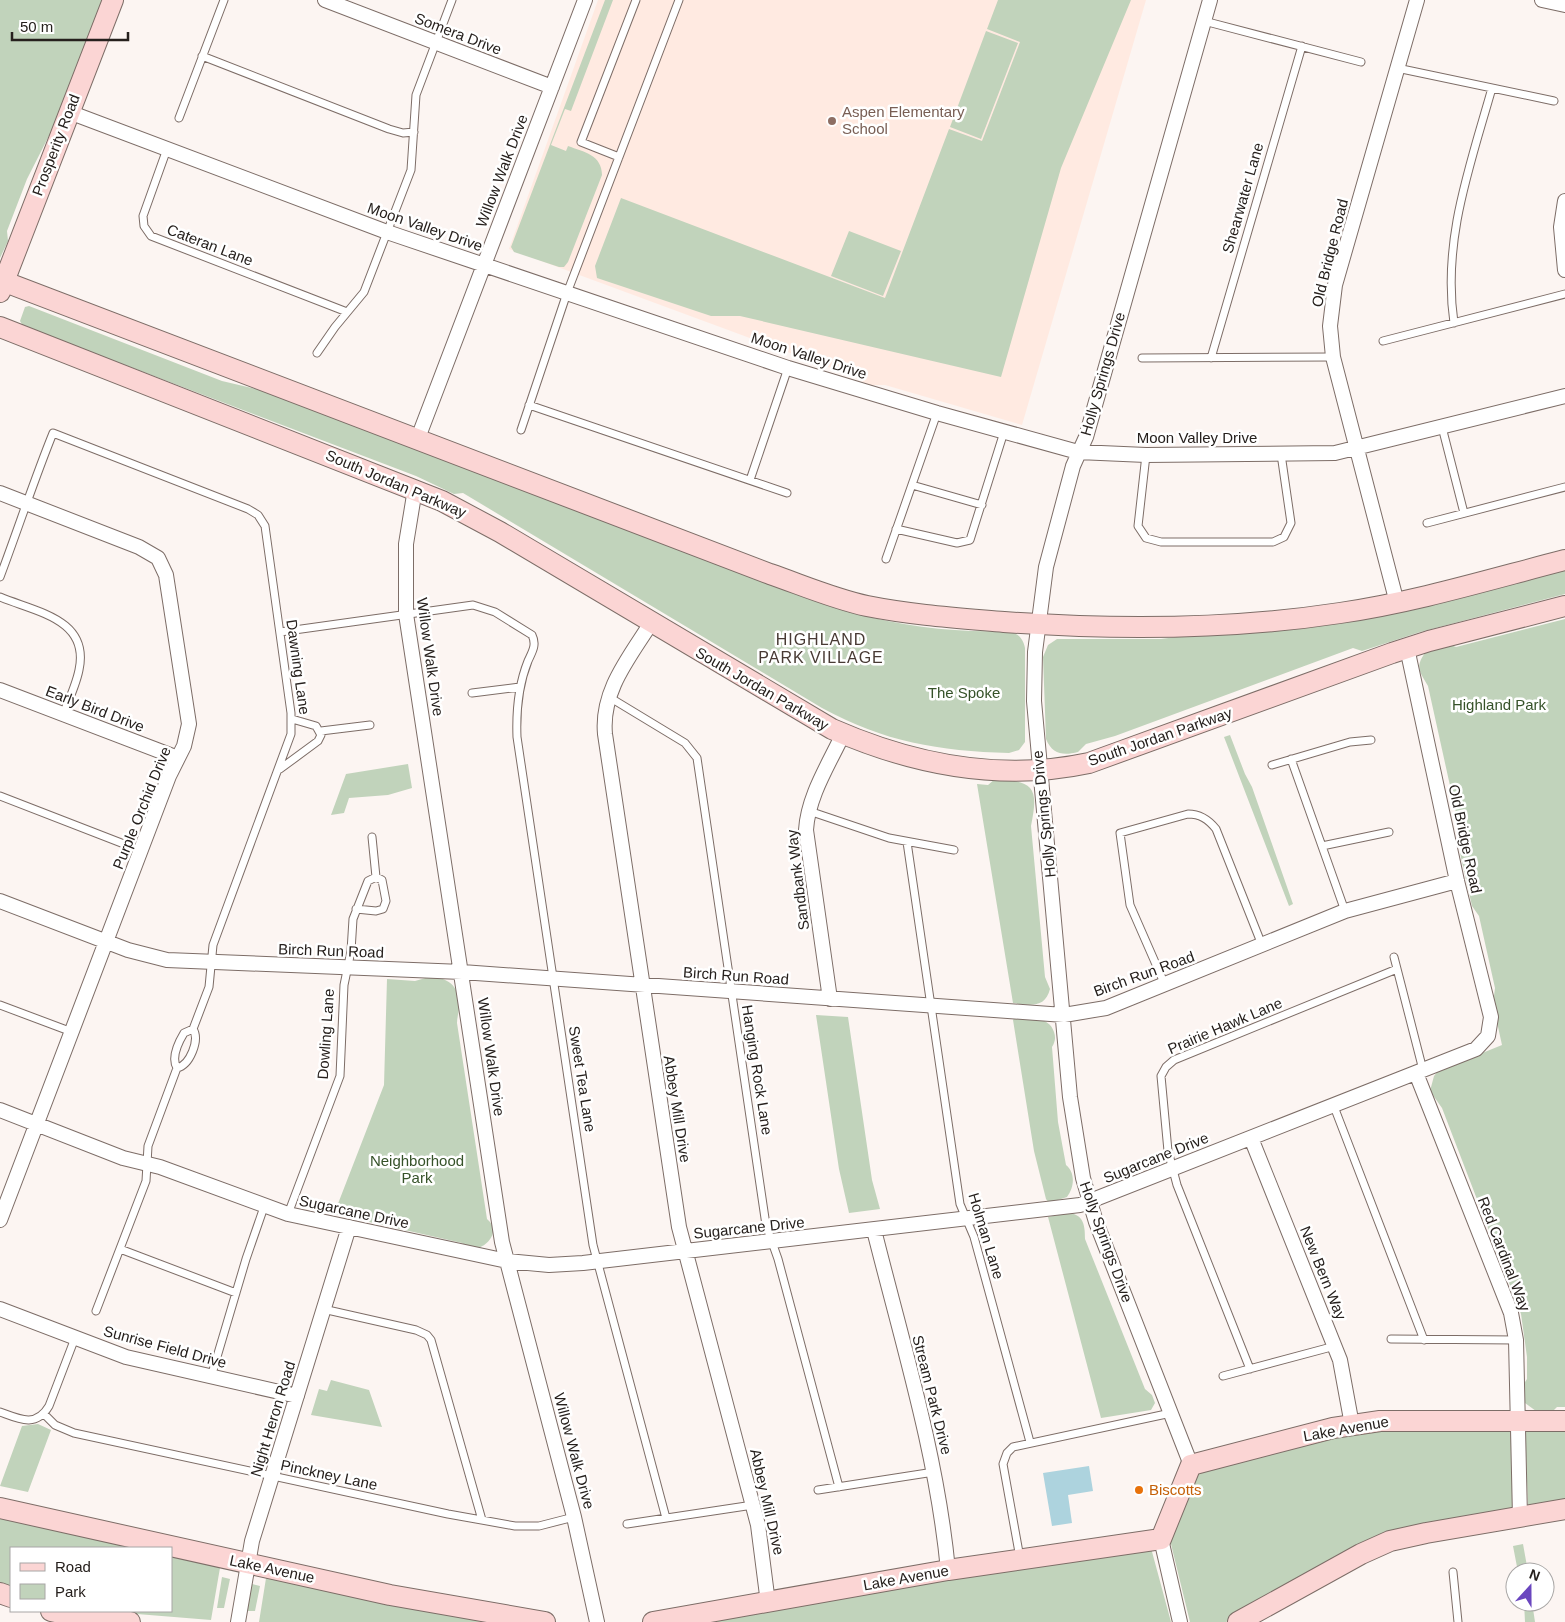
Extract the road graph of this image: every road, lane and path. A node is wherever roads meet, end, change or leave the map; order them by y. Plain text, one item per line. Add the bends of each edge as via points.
1 (113, 0) edge
2 (224, 0) edge
3 (325, 0) edge
4 (452, 0) edge
5 (585, 0) edge
6 (636, 0) edge
7 (679, 0) edge
8 (1210, 0) edge
9 (1417, 0) edge
10 (1542, 0) edge
11 (1565, 5) edge
12 (1204, 21) junction
13 (435, 42) junction
14 (1302, 46) junction
15 (202, 56) junction
16 (1361, 62) dead end
17 (1397, 68) junction
18 (552, 87) junction
19 (1492, 88) junction
20 (1554, 101) dead end
21 (69, 112) junction
22 (179, 118) dead end
23 (414, 132) junction
24 (167, 149) junction
25 (619, 157) junction
26 (1565, 201) edge
27 (387, 232) junction
28 (484, 265) junction
29 (1565, 270) edge
30 (1, 284) edge
31 (567, 293) junction
32 (1565, 294) edge
33 (347, 312) junction
34 (1454, 323) junction
35 (0, 327) edge
36 (1383, 341) dead end
37 (317, 353) dead end
38 (1334, 357) junction
39 (1142, 358) dead end
40 (1211, 358) junction
41 (788, 368) junction
42 (1565, 396) edge
43 (529, 406) junction
44 (937, 413) junction
45 (1442, 427) junction
46 (521, 430) dead end
47 (1004, 432) junction
48 (418, 438) junction
49 (1357, 448) junction
50 (1078, 452) junction
51 (1281, 454) junction
52 (1146, 455) junction
53 (750, 480) junction
54 (912, 485) junction
55 (1565, 487) edge
56 (416, 490) junction
57 (0, 493) edge
58 (787, 493) dead end
59 (26, 504) junction
60 (982, 505) junction
61 (1464, 513) junction
62 (1427, 523) dead end
63 (896, 529) junction
64 (886, 560) dead end
65 (1565, 560) edge
66 (0, 577) edge
67 (0, 597) edge
68 (1398, 603) junction
69 (1565, 606) edge
70 (406, 614) junction
71 (651, 623) junction
72 (1039, 624) junction
73 (280, 632) junction
74 (1407, 648) junction
75 (520, 687) junction
76 (0, 690) edge
77 (472, 693) dead end
78 (608, 696) junction
79 (63, 714) junction
80 (292, 719) junction
81 (370, 725) dead end
82 (320, 731) junction
83 (843, 734) junction
84 (1371, 740) dead end
85 (178, 758) junction
86 (1291, 758) junction
87 (1272, 765) dead end
88 (279, 770) junction
89 (1039, 770) junction
90 (0, 796) edge
91 (809, 811) junction
92 (1389, 832) dead end
93 (372, 837) dead end
94 (907, 842) junction
95 (1322, 846) junction
96 (954, 850) dead end
97 (142, 851) junction
98 (376, 877) junction
99 (1457, 881) junction
100 (0, 901) edge
101 (356, 909) junction
102 (1345, 911) junction
103 (108, 942) junction
104 (1262, 945) junction
105 (1394, 957) dead end
106 (212, 962) junction
107 (347, 968) junction
108 (1396, 969) junction
109 (462, 972) junction
110 (553, 980) junction
111 (1165, 985) junction
112 (642, 986) junction
113 (731, 992) junction
114 (830, 999) junction
115 (931, 1004) junction
116 (0, 1005) edge
117 (1064, 1015) junction
118 (193, 1029) junction
119 (73, 1033) junction
120 (1488, 1036) joint
121 (177, 1068) junction
122 (1419, 1071) junction
123 (1333, 1104) junction
124 (0, 1110) edge
125 (37, 1125) junction
126 (1251, 1138) junction
127 (147, 1164) junction
128 (1173, 1169) junction
129 (1090, 1201) junction
130 (264, 1207) junction
131 (288, 1214) junction
132 (1, 1217) edge
133 (967, 1219) junction
134 (349, 1227) junction
135 (874, 1230) junction
136 (772, 1242) junction
137 (120, 1249) junction
138 (686, 1251) junction
139 (507, 1261) junction
140 (598, 1262) junction
141 (236, 1294) junction
142 (323, 1308) junction
143 (0, 1309) edge
144 (96, 1310) dead end
145 (75, 1338) junction
146 (1391, 1339) dead end
147 (1424, 1340) junction
148 (1516, 1340) junction
149 (1335, 1346) junction
150 (1250, 1369) junction
151 (1223, 1376) dead end
152 (211, 1377) junction
153 (297, 1396) junction
154 (0, 1412) edge
155 (1171, 1413) junction
156 (44, 1414) junction
157 (1518, 1420) junction
158 (1565, 1421) edge
159 (1352, 1425) junction
160 (1030, 1442) junction
161 (1191, 1465) junction
162 (934, 1472) junction
163 (272, 1477) junction
164 (839, 1487) junction
165 (818, 1490) dead end
166 (754, 1505) junction
167 (0, 1508) edge
168 (1565, 1509) edge
169 (1520, 1516) junction
170 (574, 1517) junction
171 (666, 1518) junction
172 (482, 1520) junction
173 (627, 1524) dead end
174 (1161, 1539) junction
175 (1020, 1559) junction
176 (248, 1564) junction
177 (948, 1570) junction
178 (1454, 1572) dead end
179 (768, 1603) junction
180 (56, 1612) edge
181 (130, 1622) edge
182 (238, 1622) edge
183 (545, 1622) edge
184 (597, 1622) edge
185 (653, 1622) edge
186 (1180, 1622) edge
187 (1238, 1622) edge
188 (1458, 1622) edge

1 - 21 street, Prosperity Road
2 - 15 lane
3 - 13 street, Somera Drive
4 - 13 lane
5 - 18 street, Willow Walk Drive
6 - 25 lane via 581,142
7 - 25 lane
8 - 12 street, Holly Springs Drive
9 - 17 street, Old Bridge Road
10 - 11 street
12 - 14 lane
12 - 50 street, Holly Springs Drive via 1086,437
13 - 18 street, Somera Drive
13 - 23 lane via 416,95
14 - 16 lane
14 - 40 lane, Shearwater Lane
15 - 22 lane
15 - 23 lane via 389,129
17 - 19 lane
17 - 38 street, Old Bridge Road via 1335,285 1330,326
18 - 28 street, Willow Walk Drive
19 - 20 lane
19 - 34 lane via 1454,229 1450,290
21 - 24 street, Moon Valley Drive
21 - 30 street, Prosperity Road
23 - 27 lane via 413,164
24 - 27 street, Moon Valley Drive
24 - 33 lane, Cateran Lane via 143,216 144,226 151,236
25 - 31 lane
26 - 29 street via 1561,227
27 - 28 street, Moon Valley Drive
27 - 33 lane via 364,292
28 - 31 street, Moon Valley Drive
28 - 48 street, Willow Walk Drive
30 - 48 street
31 - 41 street, Moon Valley Drive
31 - 43 lane
32 - 34 lane
33 - 37 lane
34 - 36 lane
35 - 56 street, South Jordan Parkway
38 - 40 lane
38 - 49 street, Old Bridge Road
39 - 40 lane
41 - 44 street, Moon Valley Drive
41 - 53 lane
42 - 45 street, Moon Valley Drive
43 - 46 lane
43 - 53 lane
44 - 47 street, Moon Valley Drive
44 - 54 lane
45 - 49 street, Moon Valley Drive
45 - 61 lane
47 - 50 street, Moon Valley Drive
47 - 60 lane
48 - 72 street via 770,574 864,605 918,615
49 - 51 street, Moon Valley Drive via 1335,453
49 - 68 street, Old Bridge Road
50 - 52 street, Moon Valley Drive
50 - 72 street, Holly Springs Drive via 1046,566
51 - 52 street, Moon Valley Drive
51 - 52 lane via 1291,523 1288,533 1278,541 1161,542 1151,541 1138,526
53 - 58 lane
54 - 60 lane
54 - 63 lane
55 - 61 lane
56 - 70 street, Willow Walk Drive via 406,544
56 - 71 street, South Jordan Parkway via 482,522
57 - 59 street, Purple Orchid Drive
59 - 66 lane
59 - 73 lane, Dawning Lane via 53,433 254,511 265,526
59 - 85 street, Purple Orchid Drive via 140,547 158,558 166,575 189,724
60 - 63 lane via 972,536 966,542 957,543
61 - 62 lane
63 - 64 lane
65 - 68 street
67 - 79 lane via 65,624 75,635 80,650 80,667
68 - 72 street via 1283,620 1176,628
69 - 74 street, South Jordan Parkway
70 - 73 lane
70 - 75 lane, Sweet Tea Lane via 481,606 530,633 534,639 533,648
70 - 109 street, Willow Walk Drive
71 - 78 street, Abbey Mill Drive
71 - 83 street, South Jordan Parkway via 806,716
72 - 89 street, Holly Springs Drive via 1034,701
73 - 80 lane, Dawning Lane
74 - 89 street, South Jordan Parkway via 1106,758 1071,767
74 - 99 street, Old Bridge Road
75 - 77 lane
75 - 110 lane, Sweet Tea Lane via 517,737
76 - 79 street, Early Bird Drive
78 - 112 street, Abbey Mill Drive via 604,734
78 - 113 lane, Hanging Rock Lane via 685,743 697,758
79 - 85 street, Early Bird Drive
80 - 82 lane via 316,726
80 - 88 lane, Dawning Lane via 289,743
81 - 82 lane
82 - 88 lane via 318,742
83 - 89 street, South Jordan Parkway via 884,750 933,763 986,771
83 - 91 street, Sandbank Way
84 - 86 lane via 1350,742
85 - 97 street, Purple Orchid Drive
86 - 87 lane
86 - 95 lane
88 - 106 lane, Dawning Lane via 213,945
89 - 117 street, Holly Springs Drive
90 - 97 lane
91 - 94 lane
91 - 114 street, Sandbank Way via 807,840
92 - 95 lane
93 - 98 lane
94 - 96 lane
94 - 115 lane, Holman Lane
95 - 102 lane
97 - 103 street, Purple Orchid Drive
98 - 101 lane, Dowling Lane via 368,881
98 - 101 lane via 384,883 386,906 380,911
99 - 102 street, Birch Run Road
99 - 120 street, Old Bridge Road via 1491,1017
100 - 103 street, Birch Run Road
101 - 107 lane, Dowling Lane
102 - 104 street, Birch Run Road
103 - 106 street, Birch Run Road via 154,958
103 - 119 street, Purple Orchid Drive
104 - 111 street, Birch Run Road
104 - 111 lane via 1211,822 1188,814 1120,834 1130,905
105 - 108 lane
106 - 107 street, Birch Run Road
106 - 118 lane, Dawning Lane via 209,987
107 - 109 street, Birch Run Road
107 - 131 lane, Dowling Lane via 340,1076
108 - 122 lane
108 - 128 lane, Prairie Hawk Lane via 1169,1063 1160,1082
109 - 110 street, Birch Run Road
109 - 139 street, Willow Walk Drive
110 - 112 street, Birch Run Road
110 - 140 lane, Sweet Tea Lane
111 - 117 street, Birch Run Road via 1106,1008
112 - 113 street, Birch Run Road
112 - 138 street, Abbey Mill Drive via 679,1227
113 - 114 street, Birch Run Road
113 - 136 lane, Hanging Rock Lane via 766,1225
114 - 115 street, Birch Run Road
115 - 117 street, Birch Run Road
115 - 133 lane, Holman Lane via 960,1204
116 - 119 lane
117 - 129 street, Holly Springs Drive via 1070,1097 1082,1178
118 - 121 lane, Dawning Lane via 182,1036 174,1057
118 - 121 lane, Dawning Lane via 196,1038 188,1059 184,1066
119 - 125 street, Purple Orchid Drive
120 - 122 street, Sugarcane Drive via 1476,1049
121 - 127 lane, Dawning Lane via 148,1146
122 - 123 street, Sugarcane Drive
122 - 148 street, Red Cardinal Way via 1507,1300
123 - 126 street, Sugarcane Drive
123 - 147 lane
124 - 125 street, Sugarcane Drive
125 - 127 street, Sugarcane Drive
125 - 132 street, Purple Orchid Drive
126 - 128 street, Sugarcane Drive
126 - 149 street, New Bern Way
127 - 130 street, Sugarcane Drive
127 - 137 lane, Dawning Lane via 146,1181
128 - 129 street, Sugarcane Drive
128 - 150 lane, Prairie Hawk Lane
129 - 133 street, Sugarcane Drive via 1067,1208
129 - 155 street, Holly Springs Drive
130 - 131 street, Sugarcane Drive
130 - 141 lane
131 - 134 street, Sugarcane Drive
133 - 135 street, Sugarcane Drive
133 - 160 lane, Holman Lane
134 - 139 street, Sugarcane Drive
134 - 142 street, Night Heron Road
135 - 136 street, Sugarcane Drive
135 - 162 street, Stream Park Drive
136 - 138 street, Sugarcane Drive
136 - 164 lane, Hanging Rock Lane
137 - 141 lane
137 - 144 lane, Dawning Lane
138 - 140 street, Sugarcane Drive
138 - 166 street, Abbey Mill Drive
139 - 140 street, Sugarcane Drive via 549,1265
139 - 170 street, Willow Walk Drive
140 - 171 lane, Sweet Tea Lane
141 - 152 lane
142 - 153 street, Night Heron Road
142 - 172 lane via 422,1332 431,1340
143 - 145 street, Sunrise Field Drive
145 - 152 street, Sunrise Field Drive via 126,1357
145 - 156 lane
146 - 147 lane
147 - 148 lane
148 - 157 street, Red Cardinal Way
149 - 150 lane
149 - 159 street, New Bern Way
150 - 151 lane
152 - 153 street, Sunrise Field Drive
153 - 163 street, Night Heron Road
154 - 156 lane via 22,1421
155 - 160 lane
155 - 161 street, Holly Springs Drive
156 - 163 lane, Pinckney Lane via 55,1425 74,1433
157 - 158 street, Lake Avenue
157 - 159 street, Lake Avenue via 1400,1419
157 - 169 street, Red Cardinal Way
159 - 161 street, Lake Avenue
160 - 175 lane via 1013,1446 1003,1464
161 - 174 street
162 - 164 lane
162 - 177 street, Stream Park Drive
163 - 172 lane, Pinckney Lane
163 - 176 street, Night Heron Road
164 - 165 lane
166 - 171 lane
166 - 179 street, Abbey Mill Drive
167 - 176 street, Lake Avenue
168 - 169 street
169 - 187 street via 1408,1536 1375,1547
170 - 172 lane, Pinckney Lane via 531,1527
170 - 184 street, Willow Walk Drive
171 - 173 lane
174 - 175 street, Lake Avenue
174 - 186 street
175 - 177 street, Lake Avenue
176 - 182 street, Night Heron Road
176 - 183 street, Lake Avenue via 390,1595
177 - 179 street, Lake Avenue
178 - 188 lane
179 - 185 street, Lake Avenue
180 - 181 street

